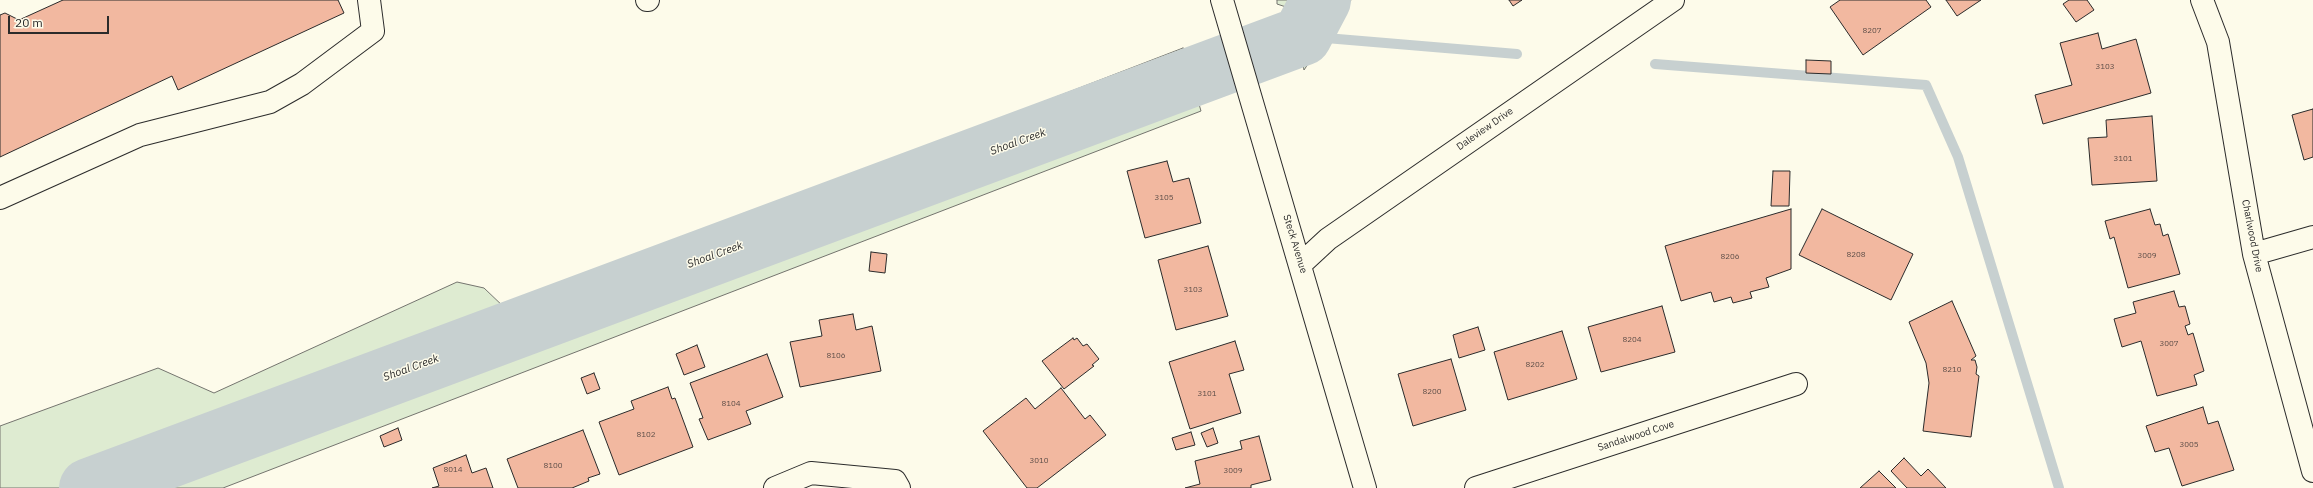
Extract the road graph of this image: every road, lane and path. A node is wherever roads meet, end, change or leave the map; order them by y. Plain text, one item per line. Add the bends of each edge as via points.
1 (369, 0) edge
2 (1222, 0) edge
3 (1673, 0) edge
4 (2202, 0) edge
5 (0, 198) edge
6 (2313, 237) edge
7 (2254, 254) junction
8 (1301, 264) junction
9 (1796, 384) dead end
10 (2313, 471) edge
11 (897, 484) edge
12 (775, 488) edge
13 (1365, 488) edge
14 (1476, 488) edge

1 - 5 street via 373,31 302,84 270,102 140,135
2 - 8 street, Steck Avenue
3 - 8 street, Daleview Drive via 1328,239
4 - 7 street, Charlwood Drive via 2218,42
6 - 7 street
7 - 10 street, Charlwood Drive
8 - 13 street, Steck Avenue
9 - 14 street, Sandalwood Cove
11 - 12 street via 811,473

